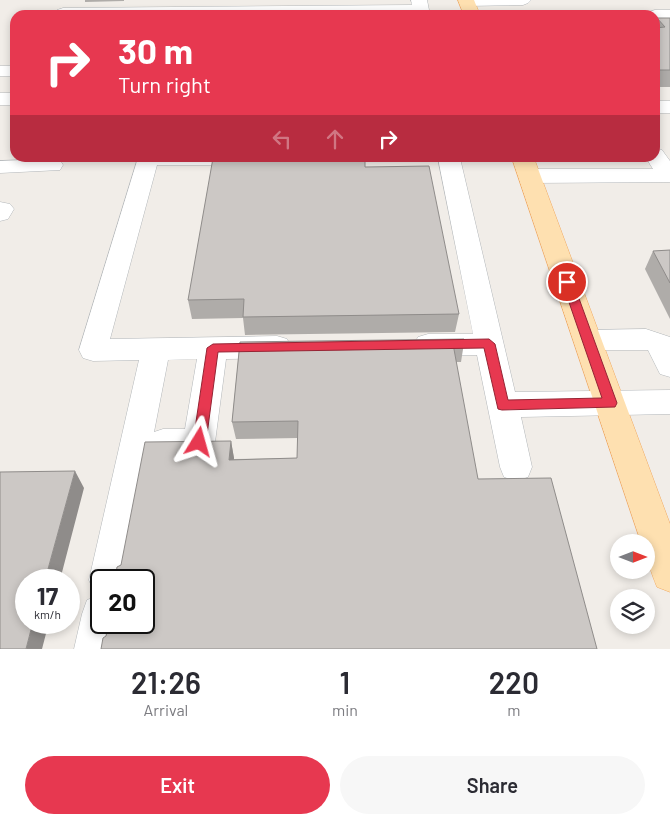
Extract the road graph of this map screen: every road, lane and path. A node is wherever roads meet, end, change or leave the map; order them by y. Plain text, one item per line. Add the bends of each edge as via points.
1 (419, 0) edge
2 (466, 0) edge
3 (523, 0) edge
4 (134, 6) edge
5 (93, 10) edge
6 (147, 162) edge
7 (450, 162) edge
8 (660, 162) edge
9 (52, 165) dead end
10 (0, 167) edge
11 (526, 167) edge
12 (0, 210) edge
13 (0, 214) edge
14 (588, 340) junction
15 (489, 344) junction
16 (400, 345) edge
17 (302, 347) edge
18 (213, 348) junction
19 (156, 349) junction
20 (670, 364) edge
21 (670, 402) edge
22 (610, 403) junction
23 (502, 405) junction
24 (136, 443) junction
25 (516, 467) dead end
26 (110, 569) edge
27 (670, 574) edge
28 (97, 634) edge
29 (94, 649) edge

1 - 4 street via 422,10
2 - 3 street
4 - 5 street
6 - 19 street via 94,350
7 - 15 street
8 - 11 street via 668,176
9 - 10 street
11 - 14 main road
12 - 13 street
14 - 20 street via 646,339 659,343
14 - 22 main road
15 - 16 street
15 - 23 street
17 - 18 street
18 - 19 street
18 - 24 street via 199,442
19 - 24 street
21 - 22 street
22 - 23 street
22 - 27 main road
23 - 25 street
24 - 26 street
28 - 29 street

